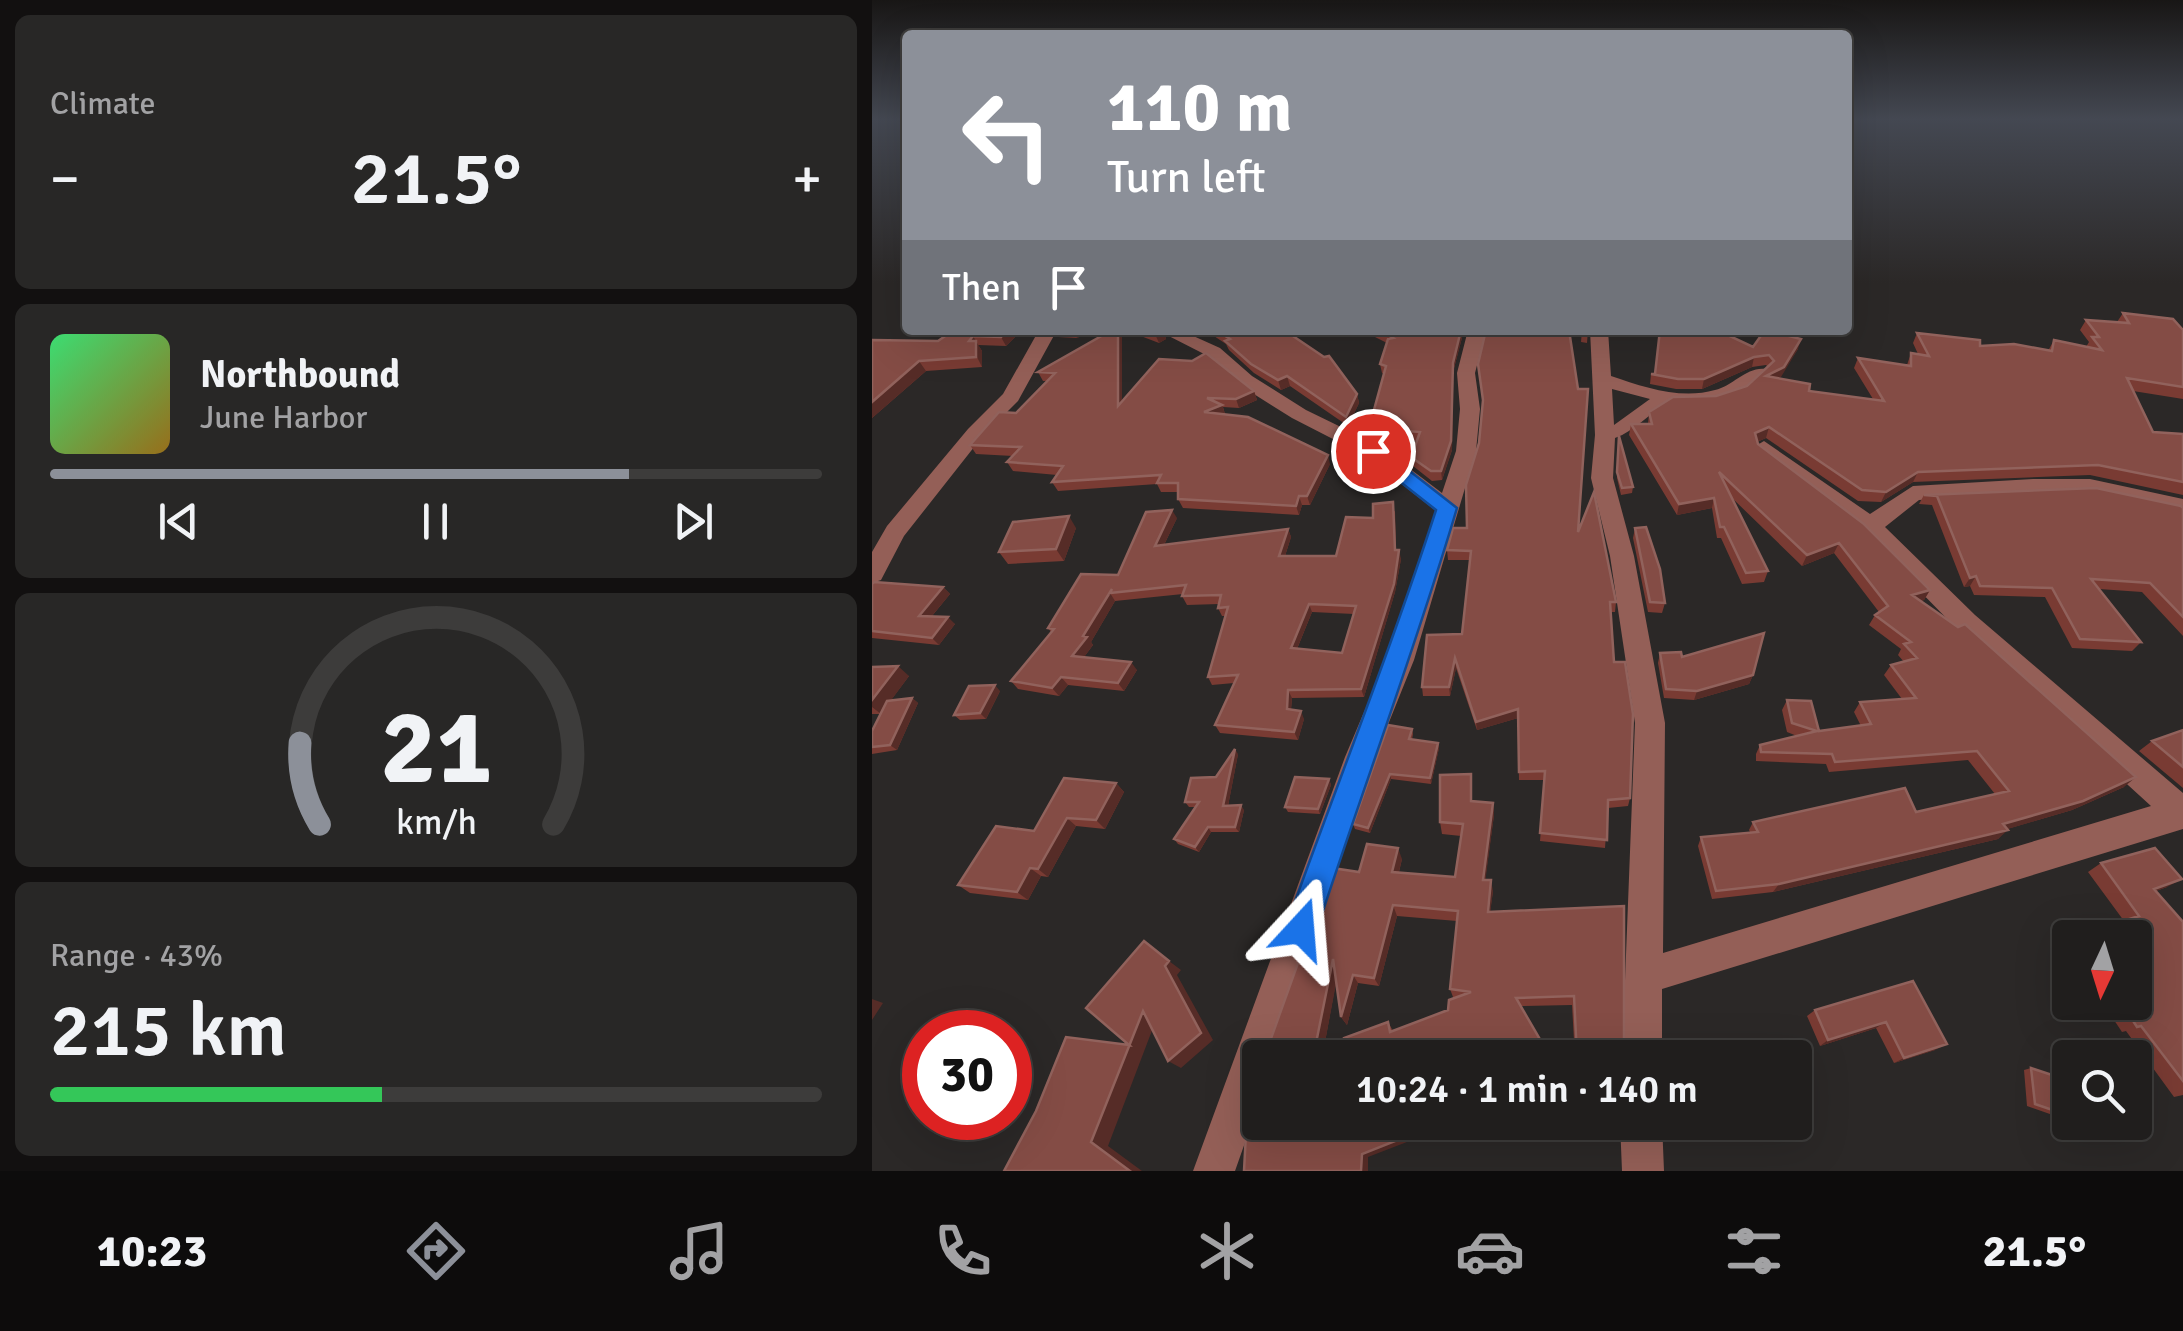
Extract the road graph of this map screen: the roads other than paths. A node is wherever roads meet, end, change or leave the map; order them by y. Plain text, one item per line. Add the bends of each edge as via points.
1 (1045, 335) edge
2 (1177, 335) edge
3 (1476, 335) edge
4 (1598, 335) edge
5 (1055, 363) edge
6 (1760, 373) edge
7 (1600, 378) junction
8 (1017, 384) junction
9 (1664, 398) junction
10 (1605, 436) junction
11 (1764, 447) edge
12 (2182, 507) edge
13 (1446, 508) junction
14 (1870, 526) junction
15 (872, 574) edge
16 (2181, 813) edge
17 (1643, 977) junction
18 (1642, 1040) edge
19 (1641, 1140) edge
20 (1214, 1171) edge
21 (1642, 1171) edge

1 - 8 street
2 - 13 street via 1214,352 1299,414 1373,451
3 - 13 street via 1466,373 1466,451
4 - 7 street
5 - 8 street
6 - 9 street via 1720,398
7 - 9 street
7 - 10 street
8 - 15 street via 895,532
9 - 10 street
10 - 17 street via 1602,478 1650,723
11 - 14 street
12 - 14 street via 2090,486 2034,486 1914,494
13 - 20 street via 1400,660
14 - 16 street via 1966,622
16 - 17 street
17 - 18 street
19 - 21 street

